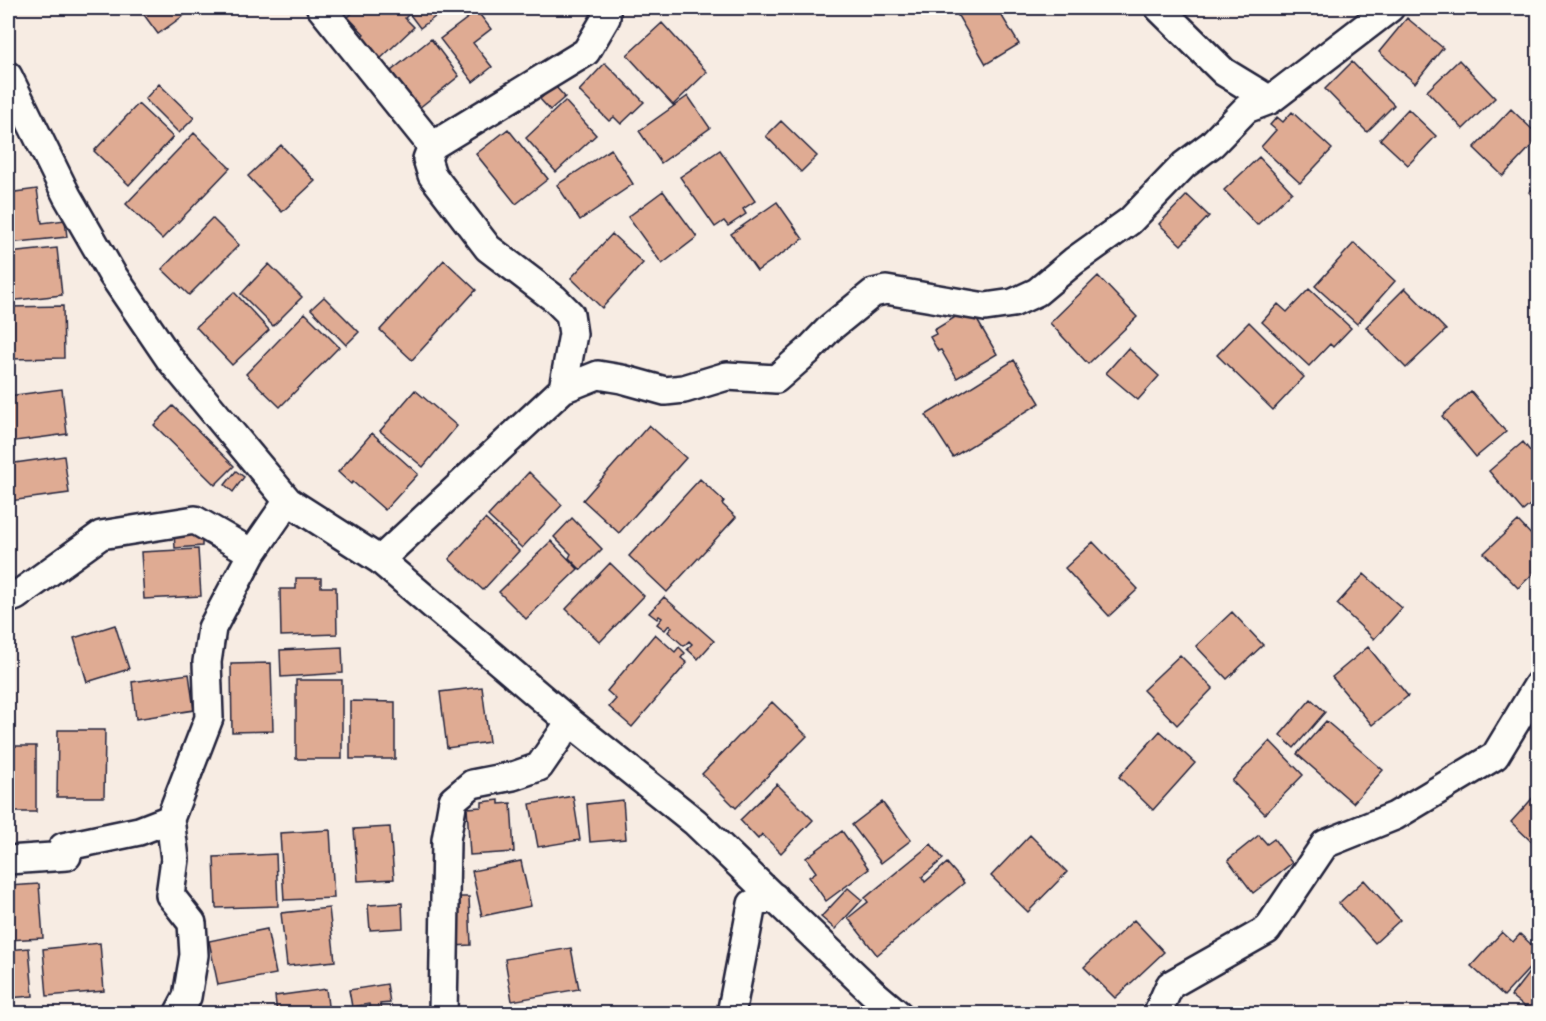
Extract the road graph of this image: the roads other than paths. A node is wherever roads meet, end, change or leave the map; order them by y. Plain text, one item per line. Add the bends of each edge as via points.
1 (321, 8) edge
2 (606, 8) edge
3 (1159, 8) edge
4 (1390, 8) edge
5 (8, 76) edge
6 (1270, 100) junction
7 (432, 146) junction
8 (563, 388) junction
9 (288, 501) junction
10 (252, 553) junction
11 (380, 560) junction
12 (8, 599) edge
13 (1539, 685) edge
14 (570, 722) junction
15 (170, 819) junction
16 (8, 860) edge
17 (774, 897) junction
18 (178, 1014) edge
19 (443, 1014) edge
20 (731, 1014) edge
21 (898, 1014) edge
22 (1157, 1014) edge

1 - 7 street
2 - 7 street via 606,18 586,52
3 - 6 street via 1224,72
4 - 6 street
5 - 9 street via 67,196 112,274 169,358
6 - 8 street via 1246,109 1130,220 1036,292 1013,303 985,307 886,290 873,293 776,379 727,376 665,391 598,375
7 - 8 street via 427,159 432,175 488,248 570,314 573,334
8 - 11 street
9 - 10 street
9 - 11 street
10 - 12 street via 195,520 101,535
10 - 15 street via 212,627 207,662 209,718
11 - 14 street
13 - 22 street via 1495,756 1395,816 1325,843 1267,930 1170,985
14 - 17 street via 695,822
14 - 19 street via 539,767 472,784 453,800 446,840
15 - 16 street via 139,831 63,847 67,856
15 - 18 street via 175,859 170,895 192,923 194,955 187,997
17 - 20 street via 752,904
17 - 21 street

